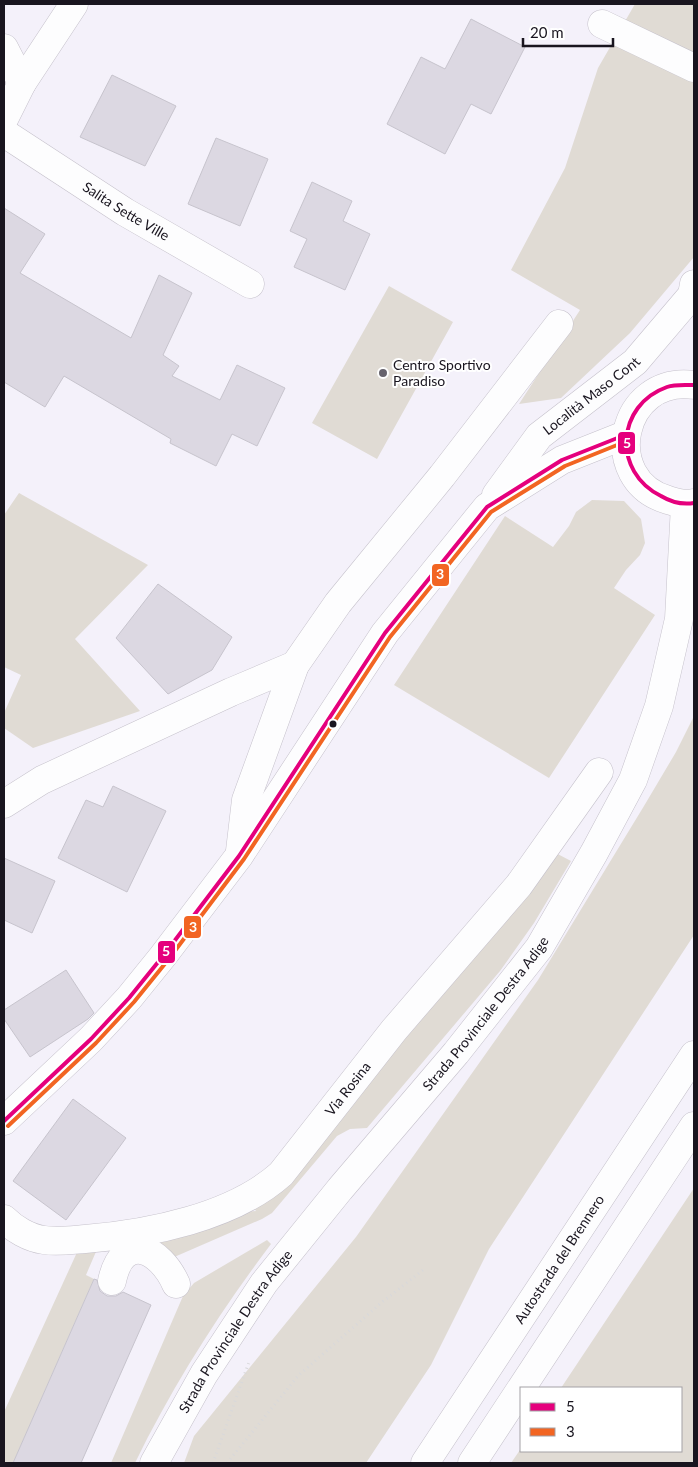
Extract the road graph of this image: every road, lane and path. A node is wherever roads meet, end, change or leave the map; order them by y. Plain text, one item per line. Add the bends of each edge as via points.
1 (74, 4) edge
2 (602, 24) dead end
3 (4, 48) edge
4 (694, 68) edge
5 (22, 83) junction
6 (4, 119) edge
7 (4, 133) edge
8 (250, 284) dead end
9 (694, 284) edge
10 (559, 324) dead end
11 (694, 385) edge
12 (625, 436) junction
13 (690, 504) edge
14 (487, 507) junction
15 (295, 665) junction
16 (599, 772) dead end
17 (4, 804) edge
18 (239, 856) junction
19 (694, 1055) edge
20 (4, 1122) edge
21 (694, 1126) edge
22 (4, 1219) edge
23 (423, 1270) dead end
24 (112, 1281) dead end
25 (176, 1284) dead end
26 (250, 1361) dead end
27 (522, 1387) edge
28 (520, 1390) edge
29 (154, 1463) edge
30 (213, 1463) edge
31 (227, 1463) edge
32 (425, 1463) edge
33 (472, 1463) edge

1 - 5 main road
2 - 4 main road
3 - 5 main road
5 - 6 main road
7 - 8 main road, Salita Sette Ville via 125,212
9 - 14 main road, Località Maso Cont via 692,295 635,362 539,436
10 - 15 main road via 442,476 338,603
11 - 12 main road via 680,383 654,391 634,410
12 - 13 main road via 630,469 652,495
12 - 14 main road via 562,460
13 - 29 main road, Strada Provinciale Destra Adige via 679,619 659,706 633,780 594,853 539,948 264,1283 204,1374
14 - 18 main road, Località Maso Cont via 385,633
15 - 17 main road via 42,780
15 - 18 main road via 246,800
16 - 22 main road, Via Rosina via 518,885 394,1030 281,1174 265,1189 235,1204 194,1218 105,1237 44,1240 12,1227
18 - 20 main road, Località Maso Cont via 129,998 92,1039
19 - 32 main road, Autostrada del Brennero
21 - 27 main road
23 - 31 path via 298,1376
24 - 25 main road via 122,1256 132,1250 146,1250 158,1256 169,1268
26 - 30 path
28 - 33 main road

